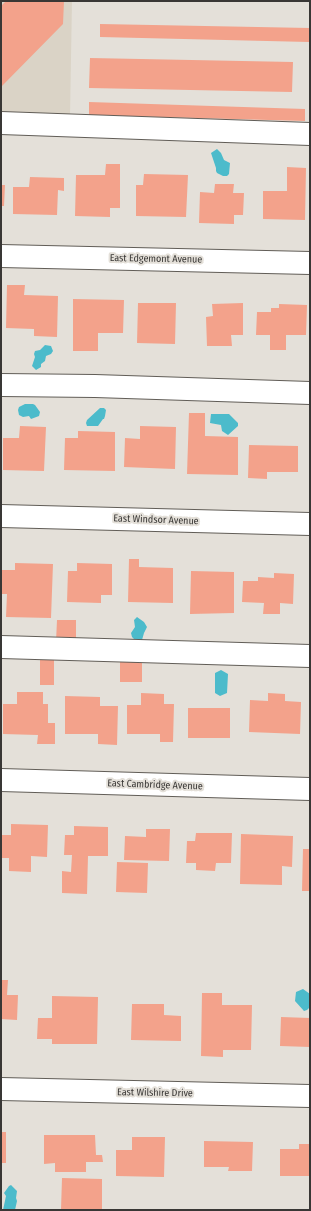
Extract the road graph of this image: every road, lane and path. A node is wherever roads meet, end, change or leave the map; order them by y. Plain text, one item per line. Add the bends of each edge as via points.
1 (1, 123) edge
2 (310, 134) edge
3 (1, 256) edge
4 (310, 263) edge
5 (1, 385) edge
6 (310, 394) edge
7 (1, 516) edge
8 (310, 524) edge
9 (1, 647) edge
10 (310, 656) edge
11 (1, 780) edge
12 (310, 789) edge
13 (1, 1089) edge
14 (310, 1096) edge

1 - 2 street
3 - 4 street, East Edgemont Avenue
5 - 6 street
7 - 8 street, East Windsor Avenue
9 - 10 street
11 - 12 street, East Cambridge Avenue
13 - 14 street, East Wilshire Drive

